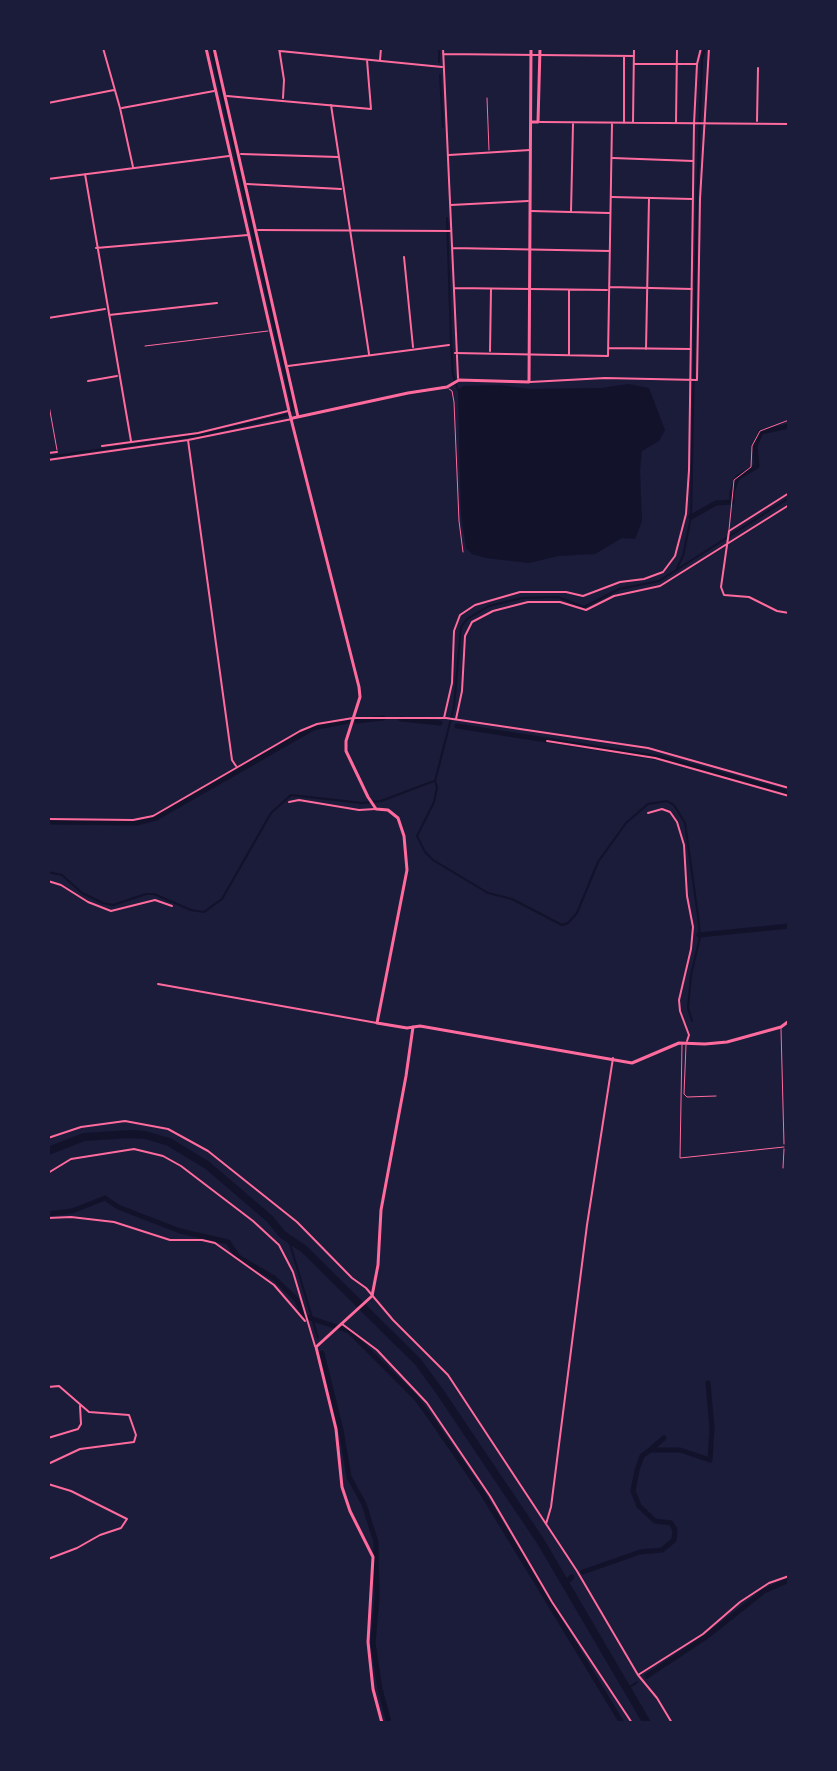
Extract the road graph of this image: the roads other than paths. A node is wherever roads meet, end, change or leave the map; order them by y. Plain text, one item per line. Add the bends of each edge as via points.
1 (103, 48) edge
2 (206, 48) edge
3 (214, 48) edge
4 (381, 48) edge
5 (443, 48) edge
6 (531, 48) edge
7 (540, 48) edge
8 (634, 48) edge
9 (677, 48) edge
10 (701, 48) edge
11 (709, 48) edge
12 (279, 50) edge
13 (443, 54) junction
14 (531, 54) junction
15 (540, 56) junction
16 (624, 56) junction
17 (634, 56) junction
18 (367, 60) junction
19 (380, 61) junction
20 (634, 64) junction
21 (677, 64) junction
22 (697, 64) junction
23 (443, 67) junction
24 (758, 68) dead end
25 (115, 90) junction
26 (217, 91) junction
27 (226, 96) junction
28 (487, 98) dead end
29 (283, 100) junction
30 (48, 103) edge
31 (331, 105) junction
32 (120, 108) junction
33 (532, 122) junction
34 (538, 122) junction
35 (573, 123) junction
36 (612, 123) junction
37 (624, 123) junction
38 (633, 123) junction
39 (676, 123) junction
40 (757, 123) junction
41 (698, 124) junction
42 (789, 124) edge
43 (532, 150) junction
44 (489, 152) junction
45 (240, 154) junction
46 (232, 155) junction
47 (448, 155) junction
48 (338, 157) junction
49 (611, 158) junction
50 (693, 161) junction
51 (133, 167) junction
52 (85, 174) junction
53 (48, 179) edge
54 (246, 183) junction
55 (342, 189) junction
56 (611, 197) junction
57 (649, 198) junction
58 (692, 199) junction
59 (530, 201) junction
60 (450, 205) junction
61 (530, 211) junction
62 (571, 212) junction
63 (611, 213) junction
64 (257, 230) junction
65 (349, 231) junction
66 (448, 231) junction
67 (250, 235) junction
68 (96, 248) junction
69 (451, 248) junction
70 (530, 249) junction
71 (610, 251) junction
72 (404, 257) dead end
73 (647, 287) junction
74 (452, 288) junction
75 (491, 288) junction
76 (609, 288) junction
77 (530, 289) junction
78 (569, 289) junction
79 (692, 289) junction
80 (217, 303) dead end
81 (107, 309) junction
82 (108, 315) junction
83 (48, 318) edge
84 (271, 331) junction
85 (449, 345) dead end
86 (145, 346) dead end
87 (413, 348) junction
88 (608, 348) junction
89 (646, 349) junction
90 (691, 349) junction
91 (455, 353) junction
92 (490, 353) junction
93 (369, 354) junction
94 (530, 354) junction
95 (569, 355) junction
96 (287, 366) junction
97 (118, 376) junction
98 (459, 380) junction
99 (692, 380) junction
100 (88, 381) dead end
101 (529, 382) junction
102 (447, 387) junction
103 (48, 400) edge
104 (289, 411) junction
105 (295, 418) junction
106 (789, 420) edge
107 (188, 440) junction
108 (131, 441) junction
109 (102, 446) dead end
110 (57, 452) joint
111 (48, 453) edge
112 (48, 460) edge
113 (789, 493) edge
114 (789, 505) edge
115 (729, 531) junction
116 (726, 545) junction
117 (463, 552) dead end
118 (789, 613) edge
119 (353, 718) junction
120 (445, 718) junction
121 (454, 720) junction
122 (547, 741) dead end
123 (236, 767) junction
124 (789, 788) edge
125 (789, 796) edge
126 (289, 802) dead end
127 (375, 807) junction
128 (648, 813) dead end
129 (48, 819) edge
130 (48, 881) edge
131 (172, 906) dead end
132 (158, 984) dead end
133 (789, 1021) edge
134 (377, 1023) junction
135 (413, 1027) junction
136 (781, 1027) junction
137 (684, 1042) junction
138 (613, 1058) junction
139 (716, 1096) dead end
140 (48, 1138) edge
141 (784, 1147) junction
142 (783, 1168) dead end
143 (48, 1173) edge
144 (48, 1218) edge
145 (371, 1297) junction
146 (343, 1321) junction
147 (307, 1323) junction
148 (316, 1347) junction
149 (48, 1387) edge
150 (80, 1406) junction
151 (48, 1438) edge
152 (48, 1464) edge
153 (48, 1484) edge
154 (546, 1524) junction
155 (48, 1559) edge
156 (789, 1576) edge
157 (638, 1675) junction
158 (382, 1723) edge
159 (632, 1723) edge
160 (672, 1723) edge

1 - 25 street
2 - 26 street
3 - 27 street
4 - 19 street
5 - 13 street
6 - 14 street
7 - 15 street
8 - 17 street
9 - 21 street
10 - 22 street
11 - 41 street
12 - 18 street
12 - 29 street
13 - 14 street
13 - 23 street
14 - 15 street
14 - 33 street
15 - 16 street
15 - 34 street
16 - 17 street
16 - 37 street
17 - 20 street
18 - 19 street
18 - 31 street via 371,109
19 - 23 street
20 - 21 street
20 - 38 street
21 - 22 street
21 - 39 street
22 - 41 street
23 - 47 street
24 - 40 street
25 - 30 street
25 - 32 street
26 - 32 street
26 - 46 street
27 - 29 street
27 - 45 street
28 - 44 lane
29 - 31 street
31 - 48 street
32 - 51 street
33 - 34 street
33 - 43 street
34 - 35 street
35 - 36 street
35 - 62 street
36 - 37 street
36 - 49 street
37 - 38 street
38 - 39 street
39 - 41 street
40 - 41 street
40 - 42 street
41 - 50 street
41 - 99 street
43 - 44 street
43 - 59 street
44 - 47 street
45 - 48 street
45 - 54 street
46 - 51 street
46 - 67 street
47 - 60 street
48 - 55 street
49 - 50 street
49 - 56 street
50 - 58 street
51 - 52 street
52 - 53 street
52 - 68 street
54 - 55 street
54 - 64 street
55 - 65 street
56 - 57 street
56 - 63 street
57 - 58 street
57 - 73 street
58 - 79 street
59 - 60 street
59 - 61 street
60 - 66 street
61 - 62 street
61 - 70 street
62 - 63 street
63 - 71 street
64 - 65 street
64 - 96 street
65 - 66 street
65 - 93 street
66 - 69 street
67 - 68 street
67 - 84 street
68 - 81 street
69 - 70 street
69 - 74 street
70 - 71 street
70 - 77 street
71 - 76 street
72 - 87 street
73 - 76 street
73 - 79 street
73 - 89 street
74 - 75 street
74 - 91 street
75 - 77 street
75 - 92 street
76 - 78 street
76 - 88 street
77 - 78 street
77 - 94 street
78 - 95 street
79 - 90 street
80 - 82 street
81 - 82 street
81 - 83 street
82 - 97 street
84 - 86 lane
84 - 104 street
85 - 87 street
87 - 93 street
88 - 89 street
88 - 95 street via 608,356
89 - 90 street
90 - 99 street
91 - 92 street
91 - 98 street
92 - 94 street
93 - 96 street
94 - 95 street
94 - 101 street
96 - 105 street
97 - 100 street
97 - 108 street
98 - 101 street
98 - 102 street
99 - 101 street
99 - 120 street via 686,514 675,556 663,572 583,596 520,592 460,615
102 - 105 street
102 - 117 lane via 454,402
103 - 110 lane
104 - 105 street
104 - 108 street via 198,433
105 - 107 street
105 - 119 street via 359,687
106 - 115 lane via 760,431 752,446 751,467 733,482
107 - 112 street
107 - 123 street
108 - 109 street
110 - 111 street
113 - 115 street
114 - 116 street
115 - 116 street
116 - 118 street via 721,593 749,597
116 - 121 street via 660,586 614,596 586,610 560,602 528,602 472,622 465,636 462,691
119 - 120 street
119 - 123 street via 317,724
119 - 127 street via 346,751
120 - 121 street
121 - 124 street via 648,748
122 - 125 street via 655,758
123 - 129 street via 153,816
126 - 127 street
127 - 134 street via 388,810 400,822 407,863
128 - 137 street via 670,812 684,845 693,927 679,1000 689,1035
130 - 131 street via 111,911 155,900
132 - 134 street
133 - 136 street
134 - 135 street
135 - 138 street
135 - 145 street
136 - 137 street via 739,1040
136 - 141 lane
137 - 138 street via 632,1063
137 - 139 lane via 684,1094
137 - 141 lane via 680,1158
138 - 154 street
140 - 145 street via 125,1121 176,1132 272,1199
141 - 142 lane
143 - 147 street via 71,1159 134,1149 181,1166 279,1245 293,1272
144 - 147 street via 114,1222 170,1240 215,1243 274,1285
145 - 146 street
145 - 154 street via 448,1375
146 - 148 street
146 - 159 street via 427,1403
147 - 148 street
148 - 158 street via 336,1429 342,1487 373,1557 368,1642
149 - 150 street via 59,1386
150 - 151 street via 78,1429
150 - 152 street via 89,1412 129,1415 134,1442 80,1449
153 - 155 street via 127,1519 121,1528
154 - 157 street
156 - 157 street via 740,1602 703,1634
157 - 160 street

